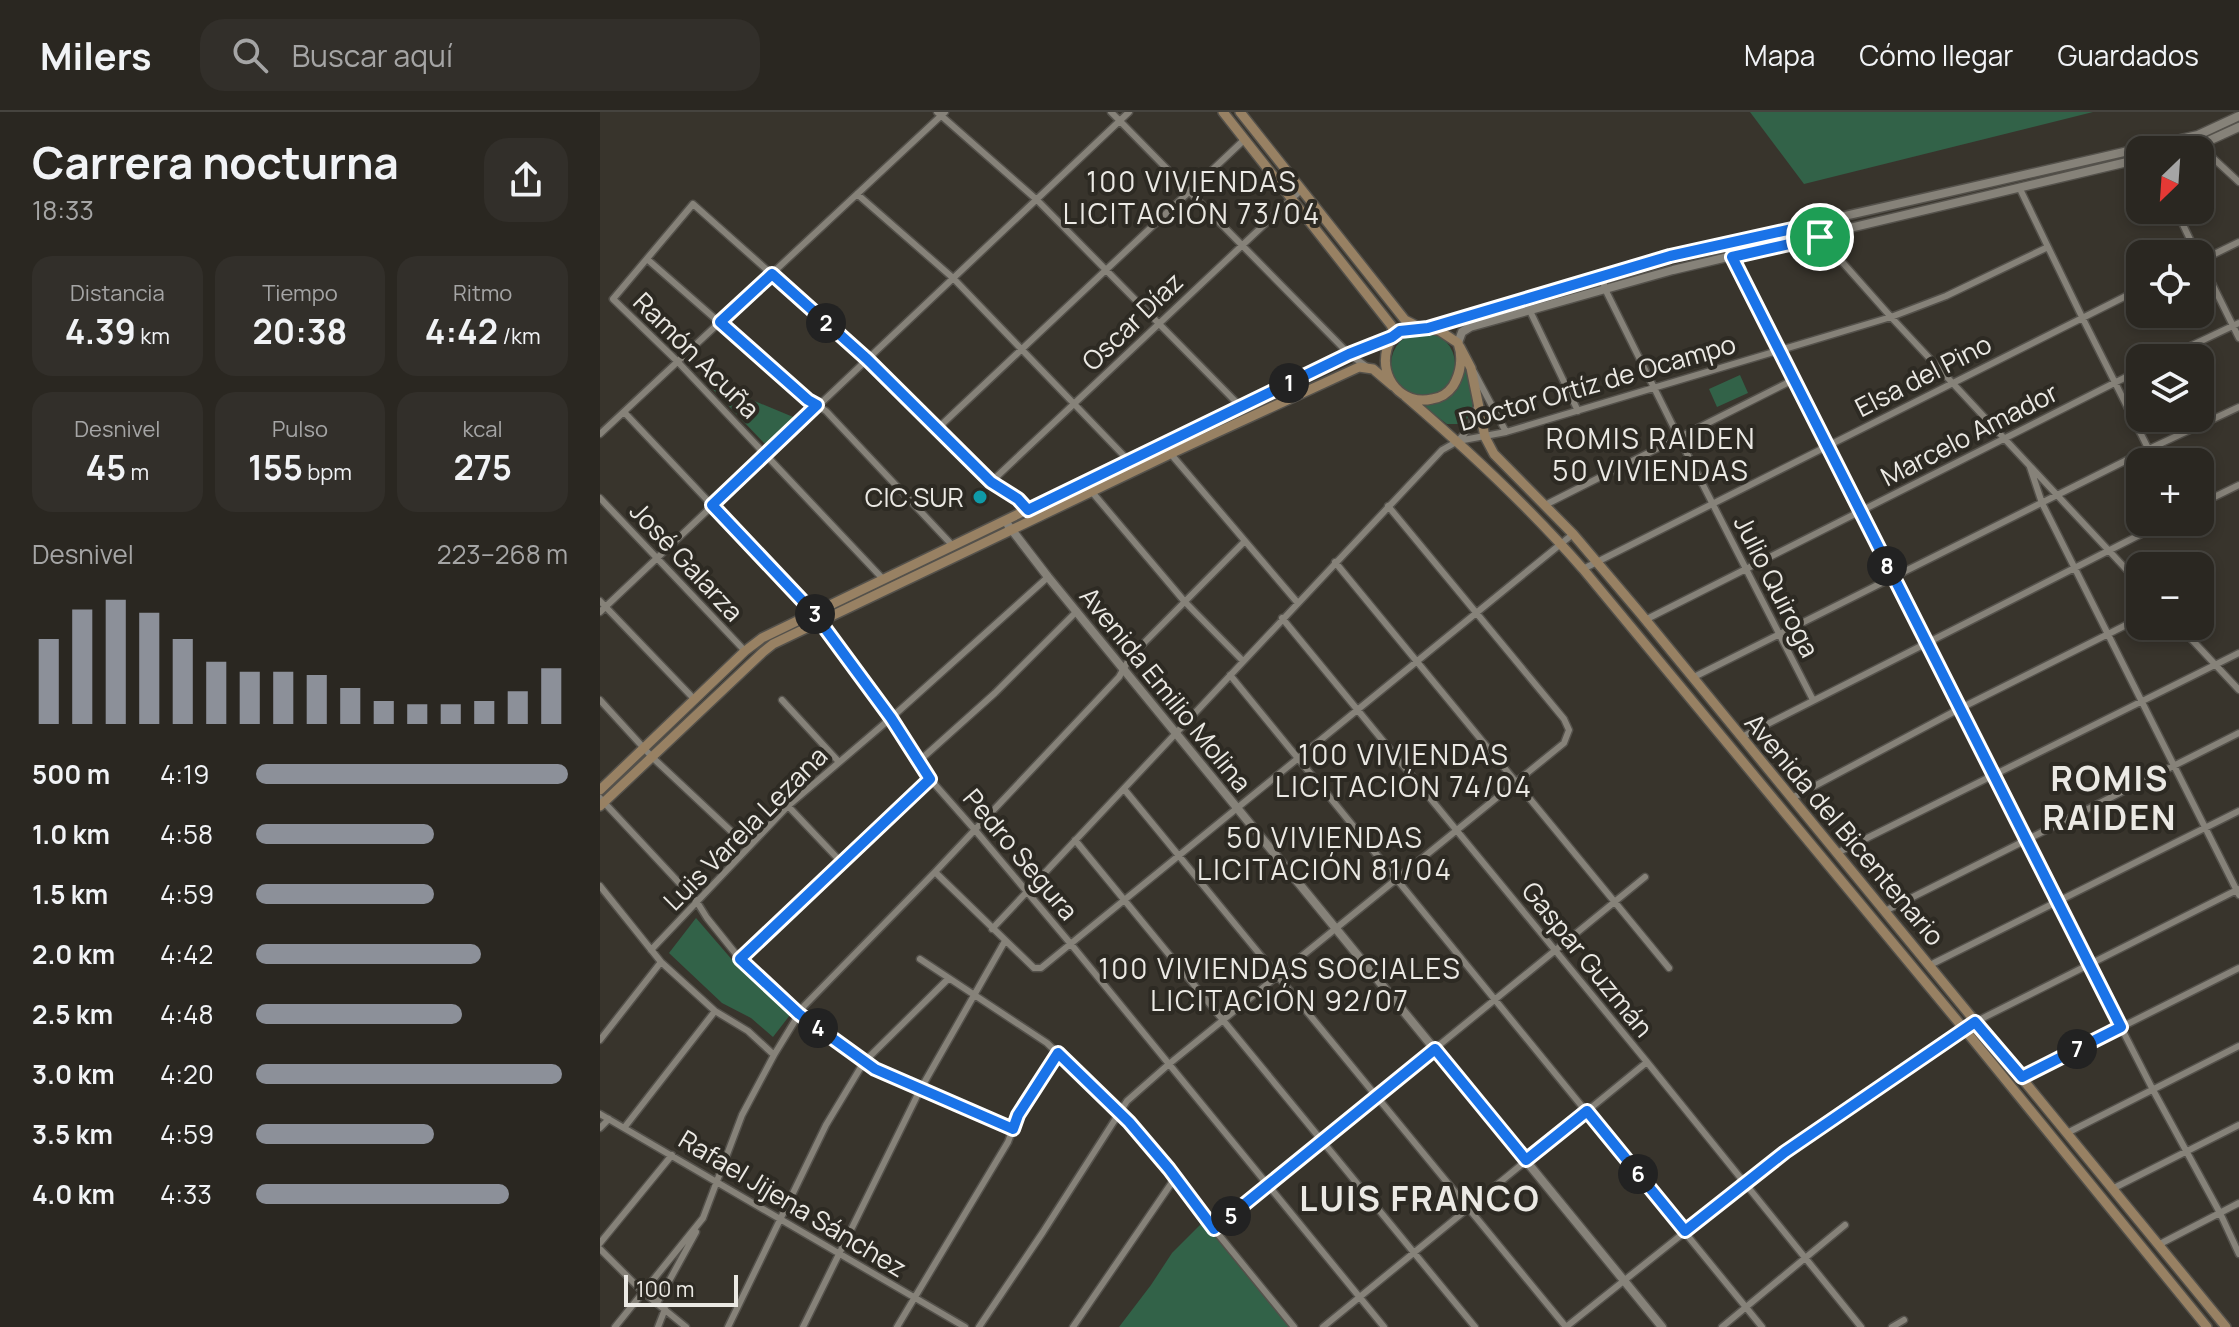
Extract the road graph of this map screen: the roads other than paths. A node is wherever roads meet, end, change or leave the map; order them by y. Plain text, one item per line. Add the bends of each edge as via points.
1 (1111, 112) edge
2 (1129, 112) edge
3 (1223, 112) edge
4 (1240, 112) edge
5 (941, 113) edge
6 (2239, 116) edge
7 (1121, 120) junction
8 (2239, 127) edge
9 (2198, 135) joint
10 (2214, 138) edge
11 (1245, 139) junction
12 (2214, 159) edge
13 (2126, 162) edge
14 (2239, 182) edge
15 (1302, 189) junction
16 (2020, 189) junction
17 (1190, 191) junction
18 (857, 194) junction
19 (1291, 197) junction
20 (1037, 200) junction
21 (1815, 224) junction
22 (1820, 237) junction
23 (1729, 242) junction
24 (2239, 242) edge
25 (1241, 244) junction
26 (2048, 247) junction
27 (2214, 253) edge
28 (1732, 257) junction
29 (647, 259) junction
30 (1107, 270) junction
31 (772, 274) junction
32 (1602, 275) junction
33 (953, 278) junction
34 (2214, 285) edge
35 (1605, 289) junction
36 (2126, 296) edge
37 (1530, 311) junction
38 (1891, 317) junction
39 (2082, 317) junction
40 (720, 322) junction
41 (1159, 323) junction
42 (2236, 325) edge
43 (1424, 328) junction
44 (1394, 336) junction
45 (2239, 338) edge
46 (2195, 344) edge
47 (1459, 345) junction
48 (1023, 350) junction
49 (1779, 351) junction
50 (1349, 354) junction
51 (867, 359) junction
52 (677, 361) junction
53 (1367, 367) junction
54 (1471, 368) junction
55 (2126, 377) edge
56 (1793, 380) junction
57 (2115, 382) junction
58 (1953, 383) junction
59 (1393, 386) junction
60 (1654, 389) junction
61 (1405, 396) junction
62 (1075, 404) junction
63 (1478, 404) junction
64 (817, 405) junction
65 (1241, 407) junction
66 (2239, 407) edge
67 (1578, 411) junction
68 (624, 412) junction
69 (937, 429) junction
70 (1506, 432) junction
71 (600, 434) edge
72 (1485, 437) junction
73 (1679, 438) junction
74 (2005, 439) junction
75 (1458, 441) junction
76 (1162, 444) junction
77 (1827, 447) junction
78 (2148, 448) edge
79 (2151, 448) edge
80 (766, 454) junction
81 (1170, 454) junction
82 (1129, 460) junction
83 (2126, 460) edge
84 (2029, 465) junction
85 (1134, 472) junction
86 (991, 482) junction
87 (2239, 485) edge
88 (1092, 492) junction
89 (2057, 495) junction
90 (2214, 497) edge
91 (600, 498) edge
92 (2042, 503) junction
93 (1713, 504) junction
94 (712, 505) junction
95 (1545, 505) junction
96 (1388, 506) junction
97 (1028, 510) junction
98 (1860, 512) junction
99 (1006, 520) junction
100 (1032, 520) junction
101 (1011, 531) junction
102 (1573, 534) junction
103 (2136, 536) edge
104 (1244, 542) junction
105 (1562, 544) junction
106 (953, 546) junction
107 (2108, 550) junction
108 (959, 555) junction
109 (657, 558) junction
110 (1335, 562) junction
111 (1597, 562) junction
112 (1583, 569) junction
113 (1746, 569) junction
114 (2075, 569) junction
115 (2126, 569) edge
116 (1048, 577) junction
117 (1893, 578) junction
118 (883, 579) junction
119 (1185, 602) junction
120 (1297, 602) junction
121 (602, 606) edge
122 (1077, 611) junction
123 (813, 612) junction
124 (1476, 612) junction
125 (1282, 618) junction
126 (1645, 620) junction
127 (820, 622) junction
128 (2126, 625) edge
129 (2108, 633) junction
130 (1779, 635) junction
131 (2192, 640) edge
132 (1926, 643) junction
133 (745, 651) junction
134 (2239, 653) edge
135 (1417, 660) junction
136 (1243, 661) junction
137 (2215, 665) junction
138 (1124, 669) junction
139 (1230, 675) junction
140 (1692, 678) junction
141 (2239, 690) edge
142 (600, 700) edge
143 (695, 700) junction
144 (782, 700) dead end
145 (1813, 700) junction
146 (2142, 701) junction
147 (1358, 708) junction
148 (1959, 709) junction
149 (891, 718) junction
150 (1176, 733) junction
151 (2239, 733) edge
152 (1742, 737) junction
153 (645, 747) junction
154 (652, 757) junction
155 (1297, 758) junction
156 (839, 762) junction
157 (918, 762) junction
158 (2174, 766) junction
159 (1993, 775) junction
160 (930, 779) junction
161 (1516, 781) junction
162 (1124, 789) junction
163 (600, 790) edge
164 (1792, 798) junction
165 (601, 802) edge
166 (788, 806) junction
167 (1237, 807) junction
168 (2239, 811) edge
169 (2205, 827) junction
170 (975, 830) junction
171 (1456, 830) junction
172 (1075, 840) junction
173 (2025, 840) junction
174 (748, 847) junction
175 (1837, 853) junction
176 (1178, 855) junction
177 (842, 863) junction
178 (935, 872) junction
179 (1645, 877) dead end
180 (1396, 879) junction
181 (600, 886) edge
182 (1027, 891) junction
183 (2238, 891) edge
184 (1124, 899) junction
185 (1615, 901) junction
186 (697, 902) junction
187 (2057, 902) junction
188 (1885, 911) junction
189 (1336, 928) junction
190 (992, 929) junction
191 (1005, 941) junction
192 (1070, 943) junction
193 (651, 950) junction
194 (1555, 951) junction
195 (740, 959) junction
196 (920, 959) dead end
197 (661, 962) junction
198 (1930, 965) junction
199 (2089, 965) junction
200 (1669, 968) dead end
201 (2239, 968) edge
202 (1278, 975) junction
203 (948, 979) junction
204 (973, 995) junction
205 (1496, 999) junction
206 (715, 1011) junction
207 (799, 1014) junction
208 (1223, 1020) junction
209 (1975, 1022) junction
210 (2121, 1027) junction
211 (1965, 1030) junction
212 (600, 1040) edge
213 (2239, 1046) edge
214 (1435, 1049) junction
215 (1058, 1053) junction
216 (774, 1055) junction
217 (864, 1062) junction
218 (1647, 1062) junction
219 (1169, 1064) junction
220 (2022, 1077) junction
221 (920, 1090) junction
222 (2153, 1090) junction
223 (1377, 1096) junction
224 (1587, 1111) junction
225 (1119, 1112) junction
226 (600, 1114) edge
227 (609, 1119) junction
228 (2239, 1125) edge
229 (600, 1128) edge
230 (624, 1128) junction
231 (1013, 1129) junction
232 (2067, 1133) junction
233 (1322, 1141) junction
234 (2186, 1151) junction
235 (672, 1155) junction
236 (1526, 1160) junction
237 (1175, 1178) junction
238 (718, 1181) junction
239 (1745, 1183) junction
240 (1269, 1185) junction
241 (2112, 1189) junction
242 (2239, 1203) edge
243 (1467, 1208) junction
244 (2220, 1213) junction
245 (703, 1218) junction
246 (779, 1218) junction
247 (1845, 1225) dead end
248 (1214, 1229) junction
249 (1685, 1231) junction
250 (600, 1243) edge
251 (2158, 1245) junction
252 (600, 1249) edge
253 (1415, 1252) junction
254 (838, 1253) junction
255 (2239, 1254) edge
256 (1806, 1258) junction
257 (1624, 1280) junction
258 (643, 1292) junction
259 (1360, 1297) junction
260 (913, 1298) junction
261 (657, 1303) junction
262 (1746, 1307) junction
263 (665, 1309) junction
264 (1904, 1320) dead end
265 (615, 1327) edge
266 (658, 1327) edge
267 (686, 1327) edge
268 (728, 1327) edge
269 (803, 1327) edge
270 (897, 1327) edge
271 (965, 1327) edge
272 (979, 1327) edge
273 (1073, 1327) edge
274 (1294, 1327) edge
275 (1323, 1327) edge
276 (1384, 1327) edge
277 (1475, 1327) edge
278 (1566, 1327) edge
279 (1662, 1327) edge
280 (1722, 1327) edge
281 (1762, 1327) edge
282 (1861, 1327) edge
283 (1892, 1327) edge
284 (2207, 1327) edge
285 (2226, 1327) edge

1 - 7 street
2 - 7 street
3 - 11 main road
4 - 15 main road
5 - 18 street
5 - 20 street
6 - 9 street
7 - 17 street
7 - 20 street
8 - 10 street
9 - 21 street
11 - 17 street
11 - 19 main road
12 - 14 street
13 - 16 street
15 - 19 street, Oscar Díaz
15 - 43 main road via 1405,320
16 - 22 street
16 - 26 street
17 - 25 street
17 - 30 street
18 - 31 street
18 - 33 street
19 - 25 street, Oscar Díaz
19 - 44 main road via 1391,325
20 - 30 street
20 - 33 street
21 - 22 street
21 - 23 street
22 - 28 street
22 - 38 street
23 - 28 street
23 - 32 street
24 - 27 street
25 - 41 street, Oscar Díaz
25 - 50 street
26 - 38 street, Doctor Ortíz de Ocampo
26 - 39 street
28 - 35 street
28 - 49 street
29 - 31 street via 693,204
29 - 40 street
29 - 52 street, Ramón Acuña via 613,299
30 - 41 street
30 - 48 street
31 - 40 street
31 - 51 street
32 - 35 street, Julio Quiroga
32 - 43 street
33 - 48 street
33 - 51 street
34 - 42 street
35 - 37 street
35 - 60 street, Julio Quiroga
36 - 39 street, Elsa del Pino
37 - 47 street via 1470,327 1462,332
37 - 67 street
38 - 49 street, Doctor Ortíz de Ocampo
38 - 58 street
39 - 57 street
39 - 58 street, Elsa del Pino
40 - 52 street
40 - 64 street
41 - 62 street, Oscar Díaz
41 - 65 street
42 - 45 street
42 - 46 street
43 - 44 main road
43 - 47 main road via 1440,331
44 - 50 main road
44 - 59 main road via 1385,361
47 - 54 main road, Avenida del Bicentenario
47 - 61 main road via 1458,375 1449,391 1430,400
48 - 62 street
48 - 69 street
49 - 56 street
49 - 60 street, Doctor Ortíz de Ocampo
50 - 53 street
50 - 65 main road
51 - 64 street
51 - 69 street
52 - 68 street
52 - 80 street, Ramón Acuña
53 - 59 main road
53 - 81 main road
54 - 63 main road, Avenida del Bicentenario
54 - 70 street
55 - 57 street, Marcelo Amador
56 - 73 street
56 - 77 street
57 - 74 street, Marcelo Amador
57 - 78 street
58 - 74 street
58 - 77 street, Elsa del Pino
59 - 61 main road
60 - 67 street, Doctor Ortíz de Ocampo
60 - 73 street, Julio Quiroga
61 - 75 main road, Avenida del Bicentenario
62 - 82 street
62 - 86 street, Oscar Díaz
63 - 72 main road, Avenida del Bicentenario
63 - 75 street via 1471,426
64 - 80 street
64 - 106 street
65 - 76 main road
66 - 79 street
67 - 70 street, Doctor Ortíz de Ocampo
68 - 71 street
68 - 94 street, Pedro Segura
69 - 86 street
70 - 72 street, Doctor Ortíz de Ocampo
72 - 75 street, Doctor Ortíz de Ocampo
72 - 95 main road, Avenida del Bicentenario via 1494,454
73 - 93 street, Julio Quiroga
73 - 95 street
74 - 84 street
74 - 98 street, Marcelo Amador
75 - 96 street, Doctor Ortíz de Ocampo via 1442,450
75 - 105 main road, Avenida del Bicentenario
76 - 81 street
76 - 82 main road
77 - 93 street, Elsa del Pino
77 - 98 street
80 - 94 street
80 - 118 street, Ramón Acuña
81 - 85 main road
81 - 104 street
82 - 85 street
82 - 97 main road
83 - 89 street
84 - 89 street
84 - 92 street
85 - 88 main road
86 - 97 street
87 - 90 street
88 - 100 main road
88 - 119 street
89 - 92 street
89 - 107 street
91 - 109 street, José Galarza
92 - 114 street
92 - 117 street
93 - 111 street, Elsa del Pino
93 - 113 street, Julio Quiroga
94 - 109 street
94 - 123 street, Pedro Segura
95 - 102 main road, Avenida del Bicentenario
96 - 110 street, Doctor Ortíz de Ocampo
96 - 124 street
97 - 99 main road
97 - 100 street
98 - 113 street, Marcelo Amador
98 - 117 street
99 - 101 street, Avenida Emilio Molina
99 - 106 main road
100 - 101 main road
101 - 108 main road
101 - 116 street, Avenida Emilio Molina
102 - 105 street
102 - 111 main road, Avenida del Bicentenario
103 - 107 street
104 - 119 street
104 - 120 street
105 - 112 main road, Avenida del Bicentenario
105 - 124 street
106 - 108 street
106 - 118 main road
107 - 114 street
107 - 115 street
108 - 127 main road
109 - 121 street
109 - 133 street, José Galarza
110 - 120 street, Doctor Ortíz de Ocampo
110 - 135 street
111 - 112 street, Elsa del Pino
111 - 126 main road, Avenida del Bicentenario
112 - 211 main road, Avenida del Bicentenario
113 - 126 street, Marcelo Amador
113 - 130 street, Julio Quiroga
114 - 129 street
114 - 132 street
116 - 122 street, Avenida Emilio Molina
116 - 149 street, Luis Varela Lezana
117 - 130 street
117 - 132 street
118 - 123 main road
119 - 136 street
119 - 138 street
120 - 125 street, Doctor Ortíz de Ocampo
121 - 143 street
122 - 138 street, Avenida Emilio Molina
122 - 157 street
123 - 127 street, Pedro Segura
123 - 133 main road
124 - 135 street
124 - 161 street via 1569,730 1564,743
125 - 136 street, Doctor Ortíz de Ocampo
125 - 147 street, Gaspar Guzmán
126 - 140 main road, Avenida del Bicentenario
127 - 149 street, Pedro Segura
127 - 154 main road via 763,652
128 - 129 street
129 - 146 street
129 - 148 street
130 - 140 street
130 - 145 street, Julio Quiroga
131 - 137 street
132 - 145 street
132 - 148 street
133 - 143 main road
134 - 137 street
135 - 147 street
135 - 161 street
136 - 139 street, Doctor Ortíz de Ocampo
137 - 141 street
137 - 146 street
138 - 150 street, Avenida Emilio Molina
138 - 170 street
139 - 150 street, Doctor Ortíz de Ocampo
139 - 155 street
140 - 152 main road, Avenida del Bicentenario
142 - 153 street
143 - 153 main road
144 - 156 street
145 - 152 street
146 - 158 street
146 - 159 street
147 - 155 street
147 - 171 street, Gaspar Guzmán
148 - 159 street
148 - 164 street
149 - 156 street, Luis Varela Lezana
149 - 157 street, Pedro Segura
150 - 162 street, Doctor Ortíz de Ocampo
150 - 167 street, Avenida Emilio Molina
151 - 158 street
152 - 164 main road, Avenida del Bicentenario
153 - 154 street
153 - 163 main road
154 - 165 main road
154 - 174 street
155 - 167 street
155 - 180 street
156 - 166 street, Luis Varela Lezana
157 - 160 street, Pedro Segura
158 - 169 street
158 - 173 street
159 - 173 street
159 - 175 street
160 - 170 street, Pedro Segura
160 - 177 street
161 - 171 street
161 - 185 street
162 - 172 street, Doctor Ortíz de Ocampo
162 - 176 street
164 - 175 main road, Avenida del Bicentenario
165 - 186 street
166 - 174 street, Luis Varela Lezana
166 - 177 street
167 - 176 street
167 - 189 street, Avenida Emilio Molina
168 - 169 street
169 - 183 street
169 - 187 street
170 - 178 street
170 - 182 street, Pedro Segura
171 - 180 street
171 - 194 street, Gaspar Guzmán
172 - 182 street, Doctor Ortíz de Ocampo
172 - 184 street
173 - 187 street
173 - 188 street
174 - 186 street, Luis Varela Lezana
175 - 188 main road, Avenida del Bicentenario
176 - 184 street
176 - 202 street
177 - 195 street
178 - 190 street
178 - 207 street
179 - 185 street
180 - 189 street
180 - 205 street
181 - 193 street
182 - 190 street, Doctor Ortíz de Ocampo
182 - 192 street, Pedro Segura
183 - 199 street
184 - 192 street
184 - 208 street
185 - 194 street
185 - 200 street
186 - 193 street, Luis Varela Lezana
186 - 195 street
187 - 198 street
187 - 199 street
188 - 198 main road, Avenida del Bicentenario
189 - 202 street
189 - 214 street, Avenida Emilio Molina
190 - 191 street
191 - 192 street via 1037,969
191 - 204 street
192 - 219 street, Pedro Segura
193 - 197 street
194 - 205 street
194 - 218 street, Gaspar Guzmán
195 - 207 street
196 - 203 street
197 - 206 street
197 - 212 street
198 - 209 main road, Avenida del Bicentenario
199 - 209 street
199 - 210 street
201 - 210 street
202 - 208 street
202 - 223 street
203 - 204 street
203 - 217 street
204 - 215 street
204 - 221 street
205 - 214 street
205 - 224 street
206 - 216 street
206 - 230 street
207 - 216 street
207 - 217 street
208 - 219 street
208 - 233 street
209 - 211 street
209 - 220 main road, Avenida del Bicentenario
210 - 220 street
210 - 222 street
211 - 239 street
211 - 284 main road, Avenida del Bicentenario
213 - 222 street
214 - 223 street
214 - 236 street, Avenida Emilio Molina
215 - 225 street
215 - 231 street
216 - 238 street via 742,1115
217 - 221 street
217 - 246 street
218 - 224 street
218 - 239 street, Gaspar Guzmán
219 - 225 street
219 - 240 street, Pedro Segura
220 - 232 main road, Avenida del Bicentenario
221 - 231 street
221 - 254 street
222 - 232 street
222 - 234 street
223 - 233 street
223 - 243 street
224 - 236 street
224 - 249 street
225 - 237 street
225 - 272 street
226 - 227 street, Rafael Jijena Sánchez
227 - 229 street
227 - 230 street, Rafael Jijena Sánchez
228 - 234 street
230 - 235 street, Rafael Jijena Sánchez
231 - 260 street
232 - 241 main road, Avenida del Bicentenario
233 - 240 street
233 - 253 street
234 - 241 street
234 - 244 street
235 - 238 street, Rafael Jijena Sánchez
235 - 250 street
236 - 243 street
236 - 257 street, Avenida Emilio Molina
237 - 248 street
237 - 273 street
238 - 245 street
238 - 246 street, Rafael Jijena Sánchez
239 - 249 street
239 - 256 street, Gaspar Guzmán
240 - 248 street
240 - 259 street, Pedro Segura
241 - 251 main road, Avenida del Bicentenario
242 - 244 street
243 - 253 street
243 - 278 street
244 - 251 street
244 - 255 street
245 - 258 street
245 - 261 street
246 - 254 street, Rafael Jijena Sánchez
246 - 268 street
247 - 256 street
248 - 274 street
249 - 257 street
249 - 262 street
251 - 285 main road, Avenida del Bicentenario
252 - 258 street
253 - 259 street
253 - 277 street
254 - 260 street, Rafael Jijena Sánchez
254 - 269 street
256 - 262 street
256 - 282 street, Gaspar Guzmán
257 - 278 street
257 - 279 street, Avenida Emilio Molina
258 - 261 street
258 - 265 street
259 - 275 street
259 - 276 street, Pedro Segura
260 - 270 street
260 - 271 street, Rafael Jijena Sánchez
261 - 263 street
262 - 280 street
262 - 281 street
263 - 266 street
263 - 267 street
264 - 283 street

